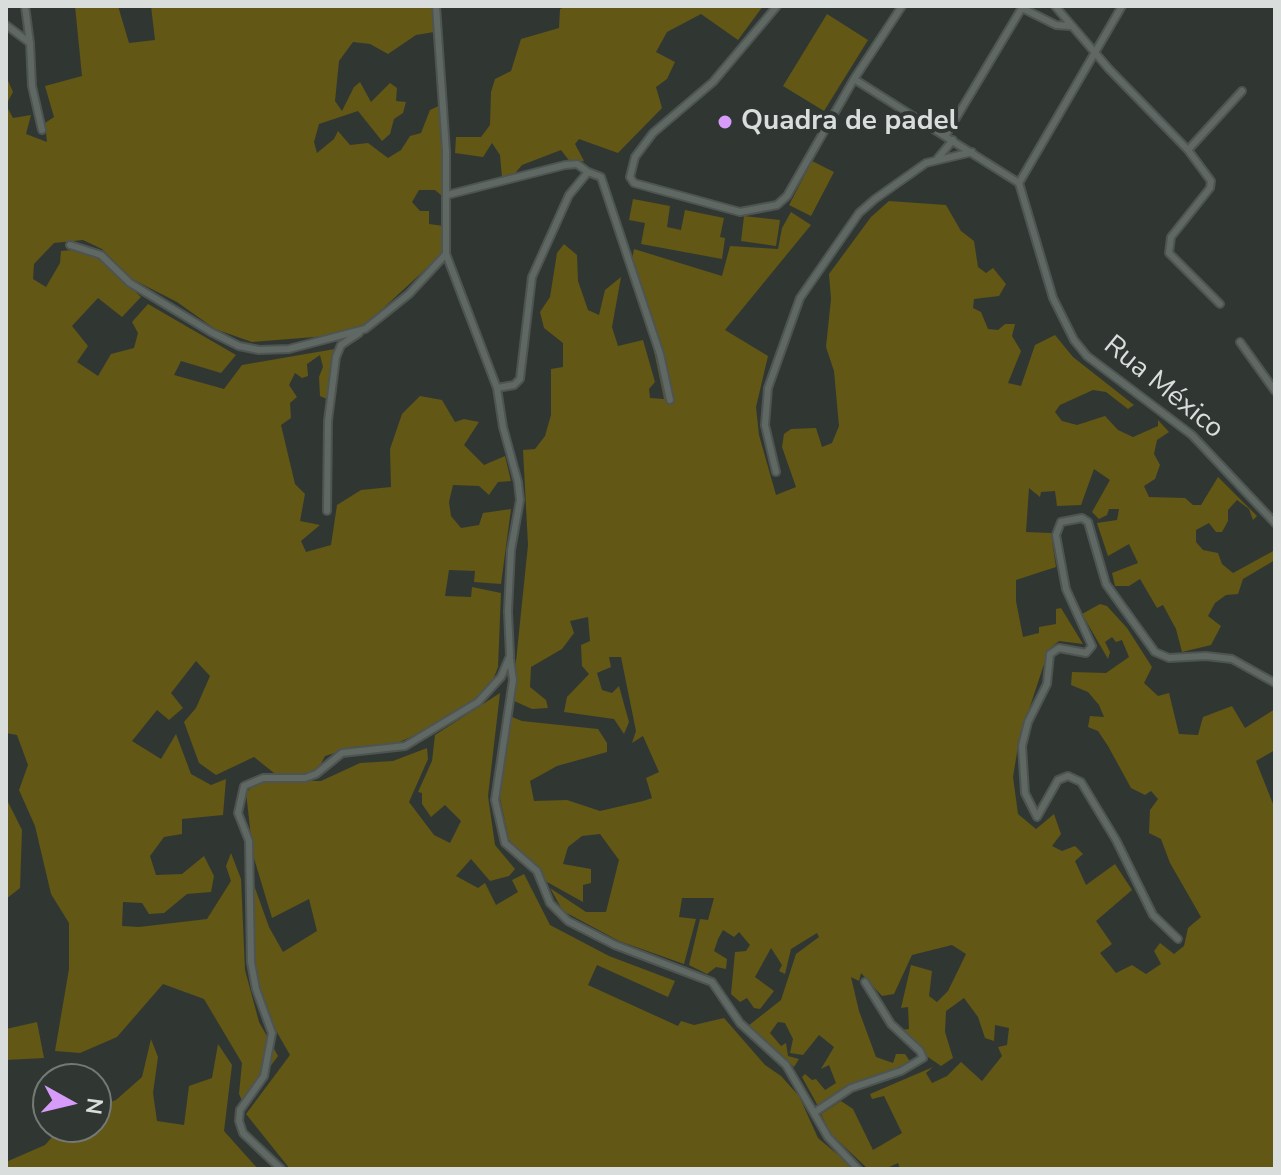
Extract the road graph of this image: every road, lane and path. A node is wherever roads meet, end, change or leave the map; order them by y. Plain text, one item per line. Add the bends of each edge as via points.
1 (25, 6) edge
2 (436, 6) edge
3 (777, 6) edge
4 (902, 6) edge
5 (1055, 6) edge
6 (1122, 6) edge
7 (1022, 7) edge
8 (6, 25) edge
9 (1070, 26) junction
10 (30, 43) junction
11 (1094, 49) junction
12 (854, 79) junction
13 (1242, 91) dead end
14 (42, 130) dead end
15 (946, 135) junction
16 (953, 140) junction
17 (1188, 150) junction
18 (972, 152) junction
19 (938, 158) junction
20 (588, 172) junction
21 (1019, 183) junction
22 (447, 195) junction
23 (70, 245) dead end
24 (446, 254) junction
25 (1220, 304) dead end
26 (365, 329) junction
27 (1240, 342) dead end
28 (497, 388) junction
29 (1275, 391) edge
30 (670, 400) dead end
31 (776, 472) dead end
32 (327, 511) dead end
33 (1275, 523) edge
34 (510, 656) junction
35 (1275, 683) edge
36 (1178, 939) dead end
37 (865, 982) dead end
38 (815, 1112) junction
39 (281, 1169) edge
40 (858, 1169) edge

1 - 10 street
2 - 22 street
3 - 12 street via 713,82 653,133 635,157 630,177 634,183 740,212 777,205
4 - 12 street
5 - 9 street
6 - 11 street
7 - 9 street via 1056,25
7 - 15 street
8 - 10 street
9 - 11 street
10 - 14 street
11 - 17 street
11 - 21 street
12 - 15 street
13 - 17 street
15 - 16 street
16 - 18 street
16 - 19 street
17 - 25 street via 1211,181 1210,188 1171,237 1169,253
18 - 19 street
18 - 21 street
19 - 31 street via 859,213 800,298 768,388 765,425
20 - 22 street via 577,164 565,165
20 - 28 street via 569,195 532,277 520,379
20 - 30 street via 601,177 660,354
21 - 33 street, Rua México via 1053,298 1074,340 1087,356 1192,435
22 - 24 street
23 - 26 street via 101,255 153,299 239,346 289,349
24 - 26 street via 409,294
24 - 28 street
26 - 32 street via 337,350 328,421
27 - 29 street
28 - 34 street via 520,500 511,550
34 - 38 street via 513,680 495,800 505,843 537,871 550,903 568,921 712,982 740,1023 786,1065
34 - 39 street via 501,677 478,702 405,746 342,753 305,778 263,778 244,786 238,813 249,841 251,962 272,1033 264,1076 240,1110 239,1121 243,1133
35 - 36 street via 1232,659 1169,658 1155,652 1106,584 1093,528 1082,518 1057,527 1070,603 1092,646 1086,653 1059,648 1050,654 1047,684 1022,746 1025,793 1037,817 1058,780 1068,776 1081,782 1153,915
37 - 38 street via 891,1024 923,1058 851,1088
38 - 40 street via 828,1137

